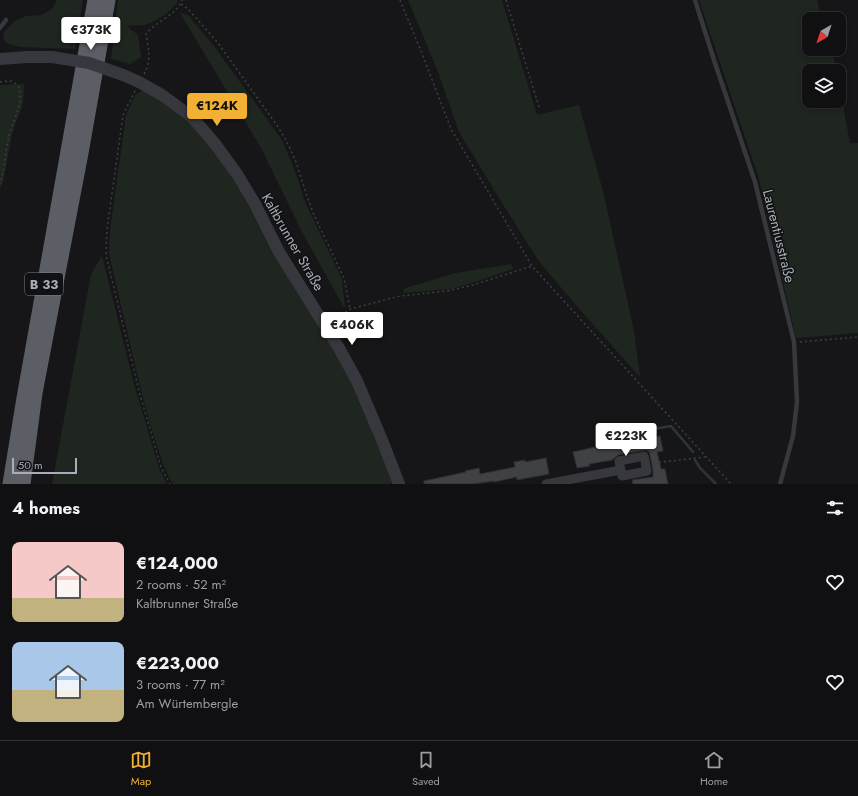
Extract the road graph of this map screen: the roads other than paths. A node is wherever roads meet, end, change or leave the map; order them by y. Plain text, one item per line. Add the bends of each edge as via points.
1 (95, 0) edge
2 (108, 0) edge
3 (695, 0) edge
4 (6, 20) dead end
5 (0, 28) edge
6 (0, 59) edge
7 (621, 470) junction
8 (572, 482) edge
9 (10, 484) edge
10 (23, 484) edge
11 (398, 484) edge
12 (546, 484) edge
13 (780, 484) edge

1 - 9 highway, B 33
2 - 10 highway, B 33 via 35,393
3 - 13 lane, Laurentiusstraße via 754,182 794,342 797,402 793,436
4 - 5 lane
6 - 11 street, Kaltbrunner Straße, bridge via 52,57 89,63 139,82 192,117 237,174 279,252 358,382
7 - 7 street via 622,476 647,471 644,456 620,461
7 - 8 street
8 - 12 street

